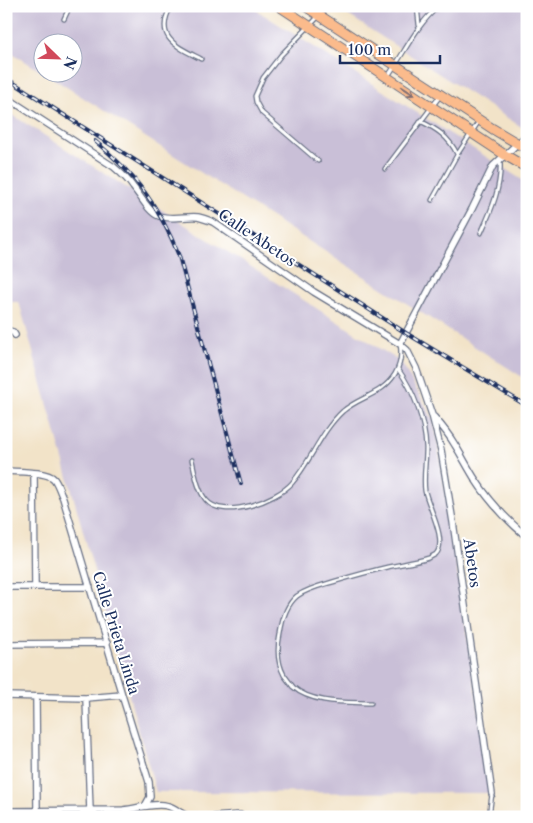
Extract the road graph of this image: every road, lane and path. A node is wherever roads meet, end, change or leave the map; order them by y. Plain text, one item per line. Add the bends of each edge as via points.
1 (70, 6) edge
2 (171, 6) edge
3 (305, 6) edge
4 (417, 6) edge
5 (439, 6) edge
6 (282, 7) edge
7 (320, 16) junction
8 (64, 19) dead end
9 (309, 26) junction
10 (419, 26) junction
11 (201, 59) dead end
12 (396, 65) junction
13 (387, 78) junction
14 (441, 94) junction
15 (6, 97) edge
16 (431, 107) junction
17 (480, 120) junction
18 (420, 121) junction
19 (527, 132) edge
20 (471, 133) junction
21 (517, 144) junction
22 (527, 149) edge
23 (457, 155) junction
24 (502, 158) junction
25 (318, 160) dead end
26 (527, 168) edge
27 (385, 169) dead end
28 (432, 200) dead end
29 (481, 233) dead end
30 (6, 330) edge
31 (15, 335) dead end
32 (400, 344) junction
33 (398, 368) junction
34 (432, 415) junction
35 (192, 460) dead end
36 (6, 471) edge
37 (34, 473) junction
38 (527, 537) edge
39 (6, 587) edge
40 (35, 587) junction
41 (90, 588) junction
42 (6, 644) edge
43 (107, 644) junction
44 (122, 695) junction
45 (6, 696) edge
46 (36, 697) junction
47 (86, 698) junction
48 (371, 702) dead end
49 (492, 794) joint
50 (144, 806) junction
51 (37, 810) junction
52 (6, 811) edge
53 (90, 811) junction
54 (240, 816) edge
55 (190, 817) edge
56 (215, 817) edge
57 (488, 817) edge

1 - 8 lane
2 - 11 lane via 165,20 166,35
3 - 7 main road
4 - 10 lane
5 - 10 lane
6 - 9 main road
7 - 9 lane
7 - 12 main road
9 - 13 main road
9 - 25 lane via 263,78 255,96 262,113
10 - 12 lane
12 - 13 lane
12 - 14 main road
13 -> 16 main road
14 - 16 lane
14 - 17 main road
15 - 32 street, Calle Abetos via 114,167 158,216 198,217 213,222 314,292
16 - 18 lane
16 - 20 main road
17 - 20 lane
17 - 21 main road
18 - 23 lane via 447,138
18 - 27 lane
19 - 21 lane
20 - 23 lane
20 - 24 main road
21 - 22 main road
21 - 24 street
23 - 28 lane
24 - 26 main road
24 - 29 lane via 496,196
24 - 32 street via 493,166
30 - 31 street
32 - 33 lane
32 - 34 street, Abetos via 412,359
33 - 35 lane via 384,387 351,405 339,416 292,484 274,496 245,507 218,508 202,495
33 - 48 lane via 410,388 423,425 425,489 438,531 439,549 429,558 364,573 298,595 286,612 278,642 282,671 294,687 319,699
34 - 38 street via 456,446 483,491 510,523
34 - 49 street, Abetos via 453,522
36 - 37 street
37 - 40 street
37 - 41 street, Calle Prieta Linda via 51,477 58,486
39 - 40 street
40 - 41 street
41 - 43 street, Calle Prieta Linda
42 - 43 street
43 - 44 street, Calle Prieta Linda
44 - 47 street
44 - 50 street, Calle Prieta Linda via 149,782 150,796
45 - 46 street
46 - 47 street
46 - 51 street
47 - 53 street
49 - 57 lane
50 - 53 street
50 - 55 street via 167,805
51 - 52 street
51 - 53 street
54 - 56 street

